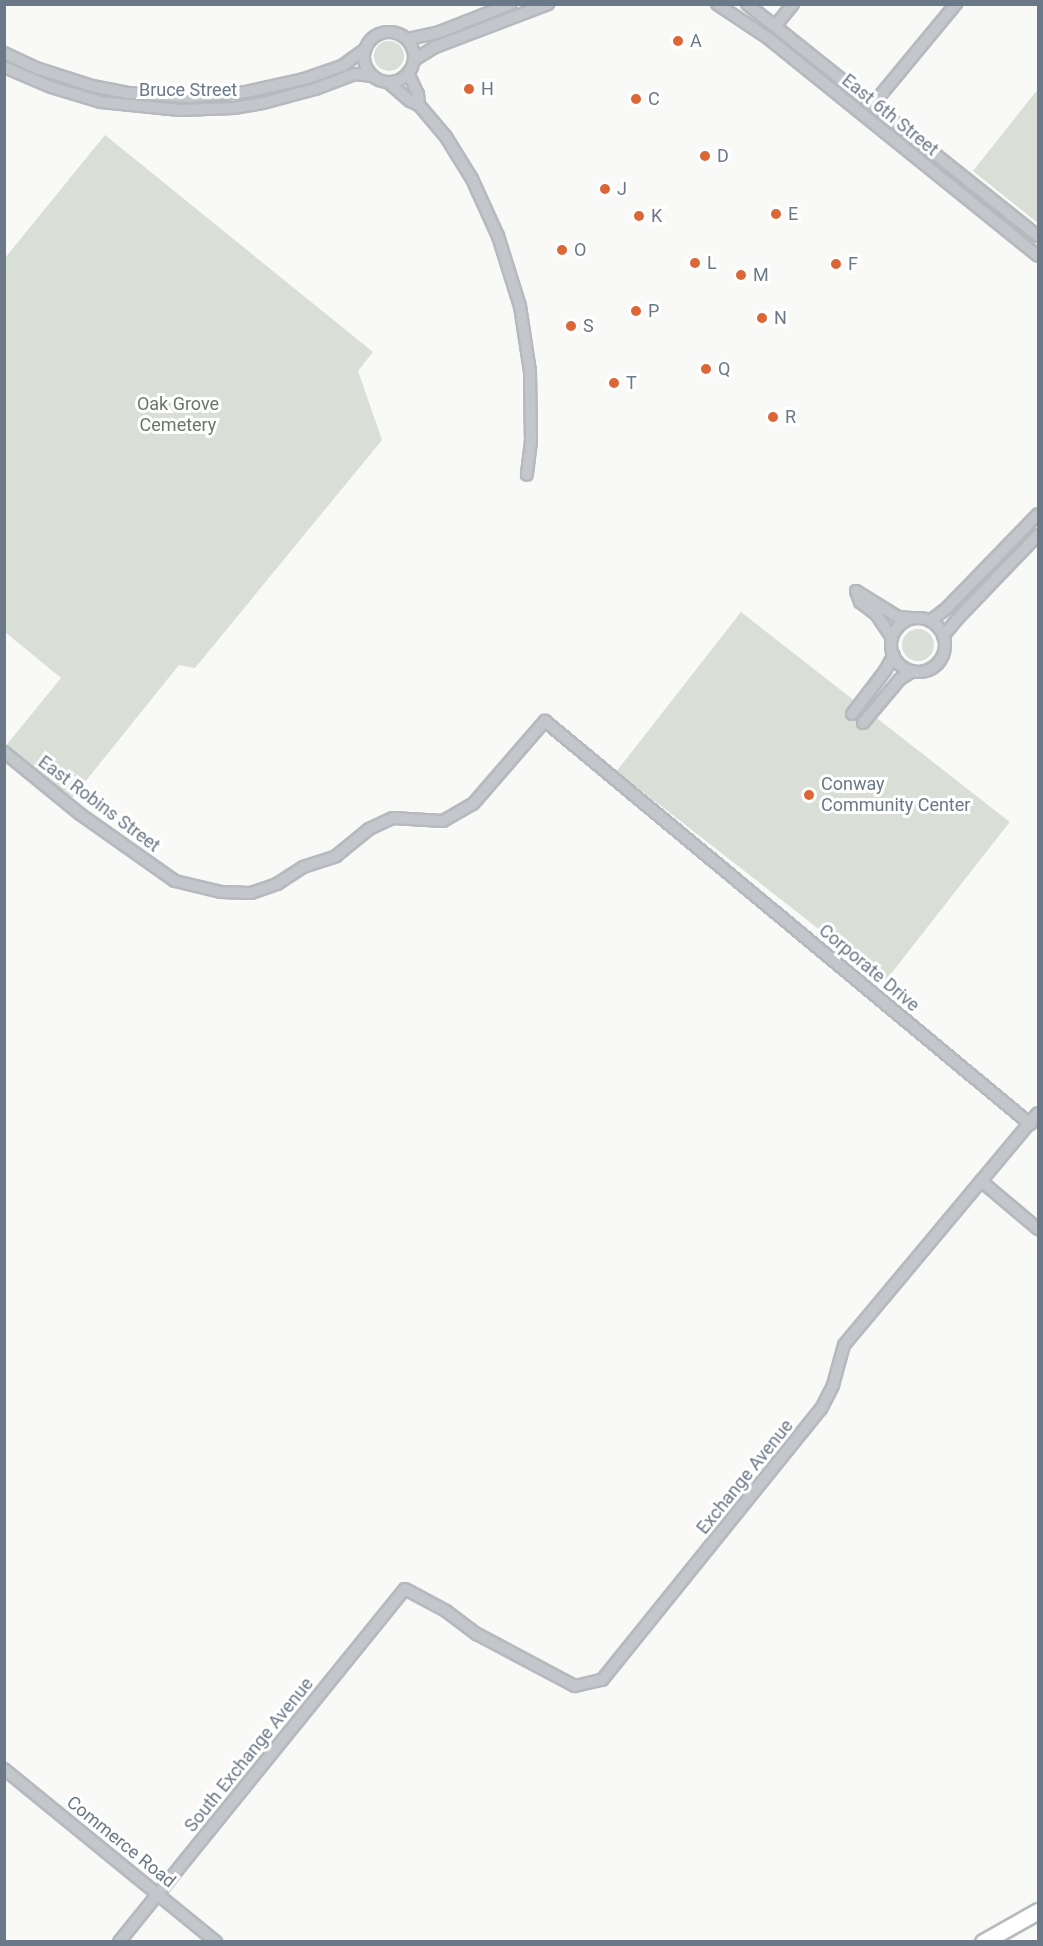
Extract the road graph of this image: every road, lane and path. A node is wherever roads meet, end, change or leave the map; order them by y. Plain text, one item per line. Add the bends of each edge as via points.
1 (511, 4) edge
2 (548, 4) edge
3 (717, 4) edge
4 (747, 4) edge
5 (793, 4) edge
6 (956, 4) edge
7 (776, 25) junction
8 (408, 39) junction
9 (365, 49) junction
10 (4, 53) edge
11 (414, 60) junction
12 (4, 67) edge
13 (36, 68) junction
14 (408, 74) junction
15 (372, 76) junction
16 (388, 82) junction
17 (129, 93) junction
18 (84, 98) junction
19 (874, 104) junction
20 (419, 105) junction
21 (1038, 236) edge
22 (1038, 256) edge
23 (527, 475) dead end
24 (1038, 514) edge
25 (1038, 535) edge
26 (915, 618) junction
27 (930, 621) junction
28 (943, 636) junction
29 (892, 638) junction
30 (894, 655) junction
31 (913, 671) junction
32 (852, 714) dead end
33 (863, 723) dead end
34 (4, 752) edge
35 (175, 881) joint
36 (1038, 1113) edge
37 (1030, 1124) junction
38 (981, 1181) junction
39 (1038, 1230) edge
40 (405, 1589) joint
41 (4, 1769) edge
42 (158, 1894) junction
43 (1038, 1911) edge
44 (119, 1941) edge
45 (216, 1941) edge
46 (983, 1941) edge

1 - 8 street via 436,33
2 - 11 street via 435,47
3 - 22 street, East 6th Street via 768,38
4 - 7 street, East 6th Street
5 - 7 street
6 - 19 street
7 - 19 street, East 6th Street
8 - 9 street via 386,31 375,35
8 - 11 street
9 - 15 street via 364,61
9 - 17 street, Bruce Street via 342,66 271,88 189,97
10 - 13 street, Bruce Street
11 - 14 street
12 - 18 street, Bruce Street
13 - 17 street, Bruce Street via 69,80
13 - 18 street via 76,87
14 - 16 street
14 - 20 street
15 - 16 street
15 - 18 street, Bruce Street via 355,74 294,96 234,108 159,110
16 - 20 street
17 - 18 street via 125,97 93,92
19 - 21 street, East 6th Street
20 - 23 street via 446,137 472,180 510,270 530,371 531,441
24 - 27 street
25 - 28 street
26 - 27 street
26 - 29 street via 900,625
26 - 29 street via 898,617 856,591 860,602 876,614
27 - 28 street
28 - 31 street via 945,650 937,664
29 - 30 street
30 - 31 street via 898,663
30 - 32 street
31 - 33 street via 900,679
34 - 35 street, East Robins Street via 80,814
35 - 37 street, Corporate Drive via 221,892 251,893 277,885 303,867 336,856 369,829 393,818 443,821 473,804 544,721
36 - 37 street, Exchange Avenue
37 - 38 street, Exchange Avenue
38 - 39 street
38 - 40 street, Exchange Avenue via 844,1345 833,1385 821,1409 602,1680 575,1686 477,1634 446,1611
40 - 42 street, South Exchange Avenue
41 - 42 street, Commerce Road
42 - 44 street, South Exchange Avenue
42 - 45 street, Commerce Road
43 - 46 highway

